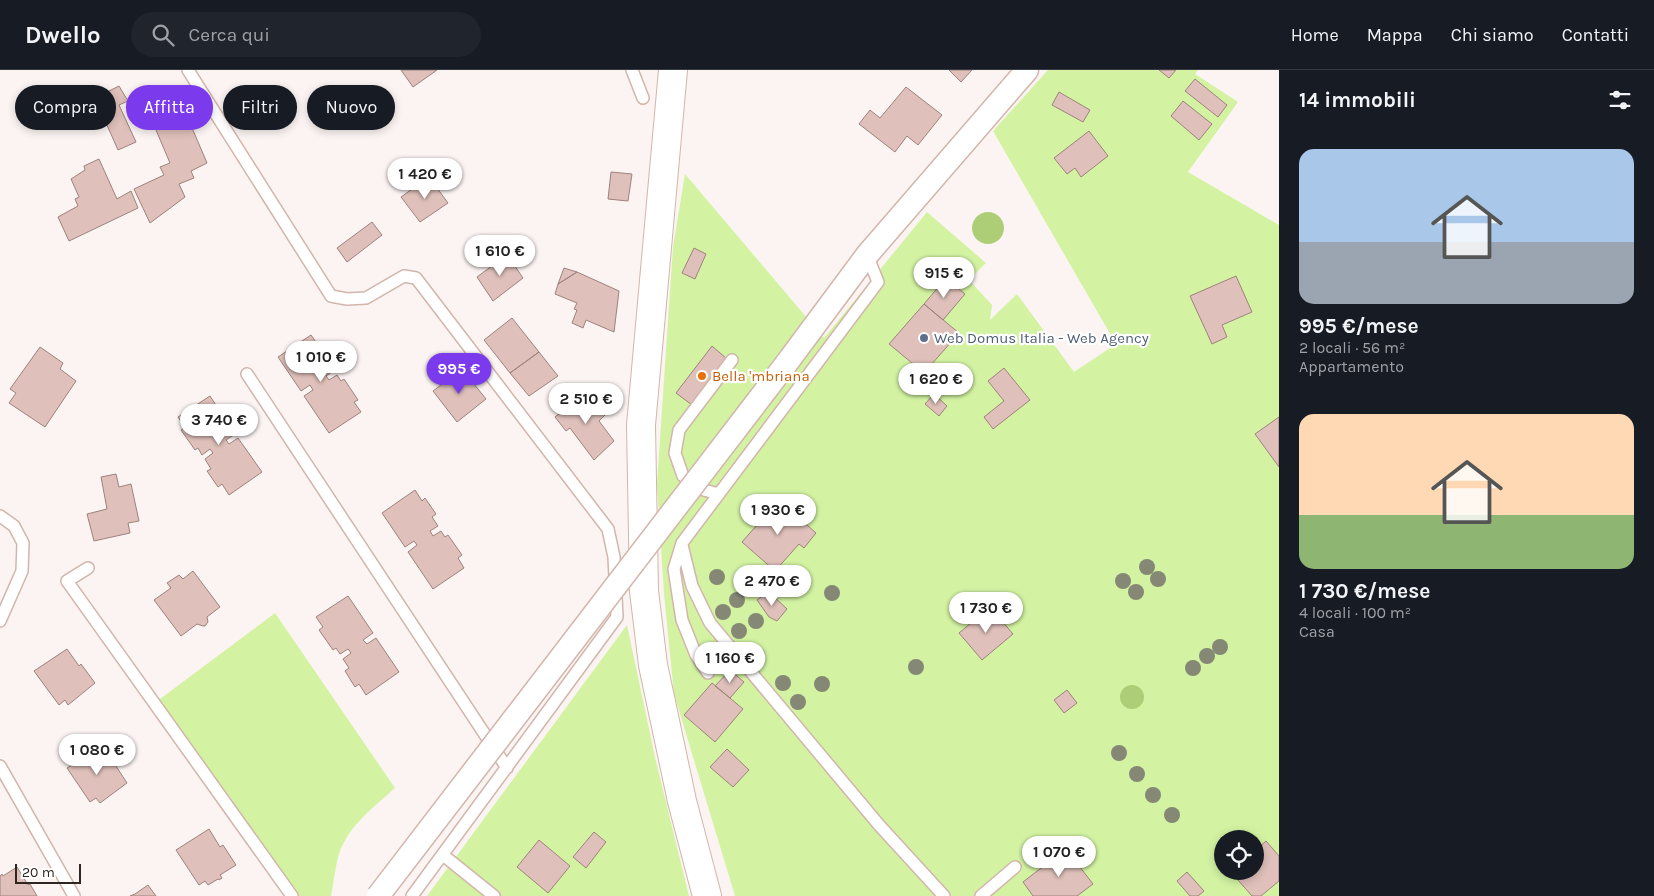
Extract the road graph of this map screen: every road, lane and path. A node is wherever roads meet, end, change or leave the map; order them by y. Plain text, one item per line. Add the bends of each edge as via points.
1 (188, 70) edge
2 (632, 70) edge
3 (673, 70) edge
4 (1026, 70) edge
5 (656, 101) junction
6 (867, 255) junction
7 (732, 360) dead end
8 (247, 374) dead end
9 (719, 494) junction
10 (0, 516) edge
11 (682, 544) junction
12 (88, 568) dead end
13 (0, 620) edge
14 (708, 673) dead end
15 (0, 766) edge
16 (507, 768) junction
17 (443, 855) junction
18 (1015, 867) dead end
19 (74, 896) edge
20 (292, 896) edge
21 (378, 896) edge
22 (412, 896) edge
23 (494, 896) edge
24 (707, 896) edge
25 (944, 896) edge
26 (981, 896) edge

1 - 16 lane via 331,296 366,298 404,276 416,278 608,529 614,557 617,618
2 - 5 lane
3 - 5 main road
4 - 6 street
5 - 24 main road via 641,425 644,591 655,675 682,801
6 - 9 lane via 878,282
6 - 21 street, bridge
7 - 9 lane via 679,430 675,453 683,476 700,489
8 - 16 lane
9 - 11 lane
10 - 13 lane via 14,526 22,544 22,571
11 - 14 lane via 674,569 682,620 696,655
11 - 25 lane via 692,586 710,623 879,825
12 - 20 lane via 67,581
15 - 19 lane
16 - 17 lane
17 - 22 lane
17 - 23 lane
18 - 26 lane

